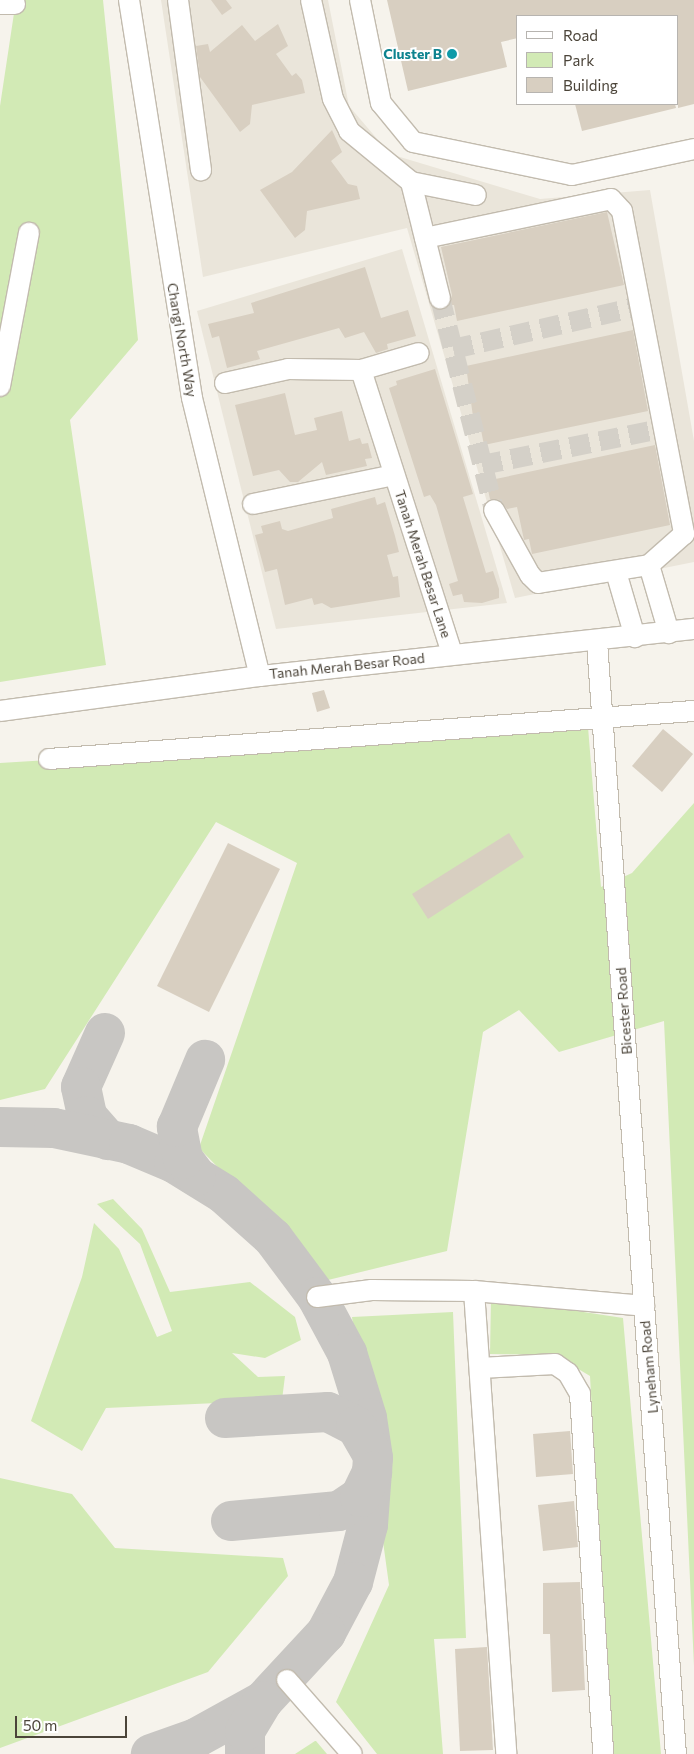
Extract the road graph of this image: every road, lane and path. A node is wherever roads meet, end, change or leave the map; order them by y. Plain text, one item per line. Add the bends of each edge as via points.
1 (128, 0) edge
2 (178, 0) edge
3 (311, 0) edge
4 (360, 0) edge
5 (694, 149) edge
6 (201, 170) dead end
7 (411, 182) junction
8 (476, 194) dead end
9 (29, 233) dead end
10 (425, 238) junction
11 (440, 298) tunnel mouth
12 (419, 353) dead end
13 (361, 370) junction
14 (225, 383) dead end
15 (0, 386) edge
16 (394, 474) junction
17 (253, 504) dead end
18 (494, 510) tunnel mouth
19 (649, 565) junction
20 (616, 572) junction
21 (694, 629) edge
22 (669, 632) junction
23 (635, 637) junction
24 (597, 642) junction
25 (452, 654) junction
26 (260, 676) junction
27 (694, 710) edge
28 (0, 711) edge
29 (603, 716) junction
30 (49, 759) dead end
31 (474, 1291) junction
32 (317, 1297) dead end
33 (644, 1306) junction
34 (480, 1368) junction
35 (287, 1680) dead end
36 (352, 1754) edge
37 (506, 1754) edge
38 (603, 1754) edge
39 (676, 1754) edge

1 - 26 street, Changi North Way via 192,398
2 - 6 street
3 - 7 street via 339,115 349,131
4 - 5 street via 381,103 413,142 572,176
7 - 8 street
7 - 10 street
9 - 15 street
10 - 11 street
10 - 19 street via 611,199 619,205 685,530
12 - 13 street
13 - 14 street via 288,369
13 - 16 street, Tanah Merah Besar Lane
16 - 17 street, Tanah Merah Besar Lane
16 - 25 street, Tanah Merah Besar Lane
18 - 20 street via 530,575 538,582
19 - 20 street
19 - 22 street
20 - 23 street
21 - 22 street, Tanah Merah Besar Road
22 - 23 street, Tanah Merah Besar Road
23 - 24 street, Tanah Merah Besar Road
24 - 25 street, Tanah Merah Besar Road
24 - 29 street, Bicester Road
25 - 26 street, Tanah Merah Besar Road
26 - 28 street, Tanah Merah Besar Road
27 - 29 street
29 - 30 street
29 - 33 street, Bicester Road
31 - 32 street, Lyneham Road via 372,1290
31 - 33 street, Lyneham Road
31 - 34 street
33 - 39 street, Lyneham Road
34 - 37 street
34 - 38 street via 555,1364 568,1373 580,1394
35 - 36 street

